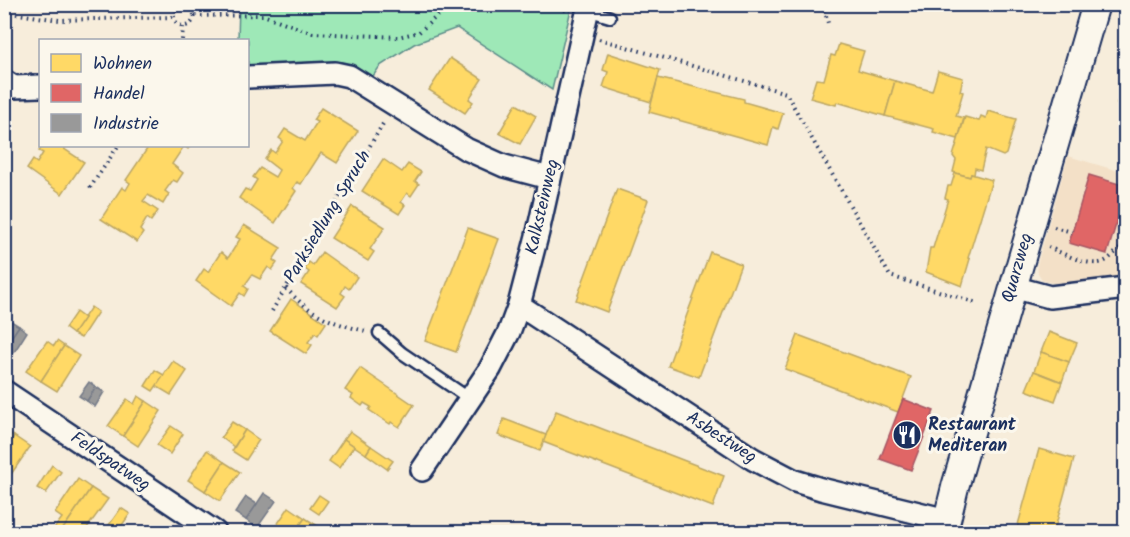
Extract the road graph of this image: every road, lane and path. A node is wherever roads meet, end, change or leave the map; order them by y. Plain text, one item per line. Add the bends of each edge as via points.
1 (451, 4) edge
2 (461, 4) edge
3 (554, 4) edge
4 (823, 4) edge
5 (1096, 4) edge
6 (185, 5) edge
7 (446, 9) junction
8 (583, 10) edge
9 (4, 12) edge
10 (195, 16) junction
11 (610, 16) dead end
12 (173, 17) junction
13 (183, 27) junction
14 (829, 27) dead end
15 (593, 38) dead end
16 (182, 39) edge
17 (249, 77) edge
18 (4, 81) edge
19 (39, 86) edge
20 (384, 123) dead end
21 (117, 147) edge
22 (549, 178) junction
23 (90, 188) dead end
24 (1054, 227) dead end
25 (1072, 232) dead end
26 (1125, 247) edge
27 (1048, 248) dead end
28 (1013, 287) junction
29 (286, 288) junction
30 (1125, 288) edge
31 (977, 303) dead end
32 (519, 305) junction
33 (272, 311) dead end
34 (374, 332) joint
35 (4, 392) edge
36 (470, 399) junction
37 (422, 470) dead end
38 (945, 526) edge
39 (215, 532) edge

1 - 7 path
2 - 7 path
3 - 8 path
4 - 14 path
5 - 28 street, Quarzweg
6 - 10 path
6 - 12 path via 176,9
7 - 10 path via 419,32 398,37 313,33 263,15
8 - 11 lane
8 - 22 street, Kalksteinweg
9 - 12 path via 58,20
10 - 13 path via 191,24
12 - 13 path
13 - 16 path
15 - 31 path via 786,93 890,276
17 - 22 street via 335,73 349,76 476,153 504,166
18 - 19 street via 14,87
20 - 29 path, Parksiedlung Spruch
21 - 23 path
22 - 32 street, Kalksteinweg
24 - 25 path
26 - 27 path via 1099,263
28 - 30 street via 1050,297
28 - 38 street, Quarzweg
29 - 33 path, Parksiedlung Spruch
29 - 34 path via 327,320
32 - 36 street, Kalksteinweg via 490,369
32 - 38 street, Asbestweg via 774,471 795,481
34 - 36 lane
35 - 39 street, Feldspatweg
36 - 37 street, Kalksteinweg

